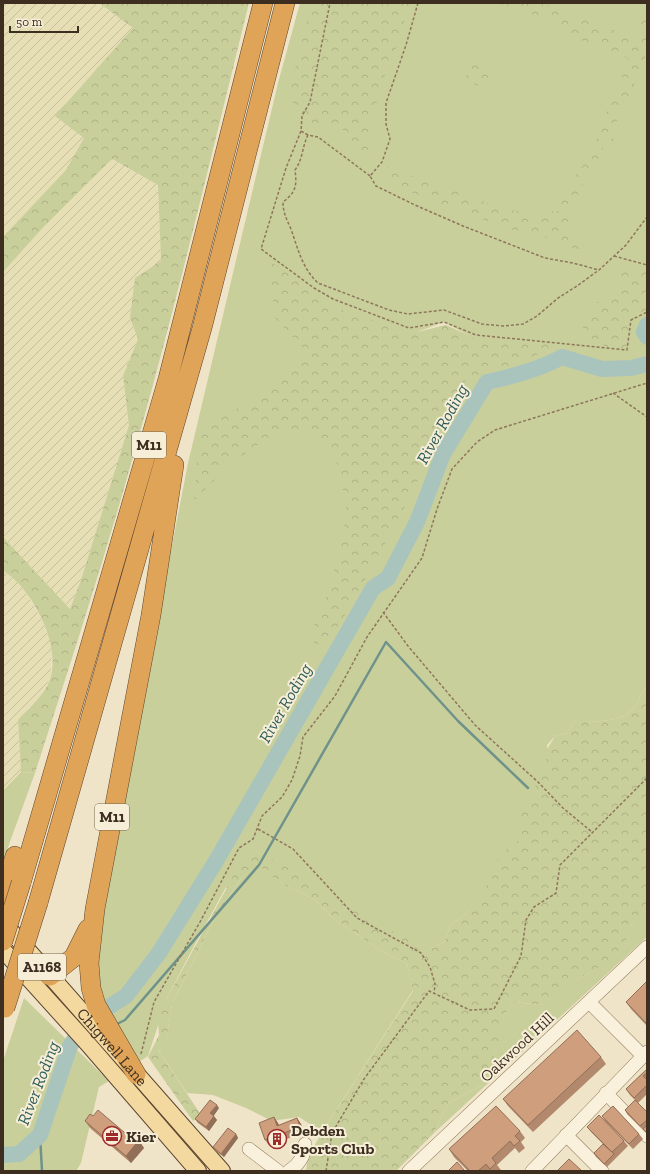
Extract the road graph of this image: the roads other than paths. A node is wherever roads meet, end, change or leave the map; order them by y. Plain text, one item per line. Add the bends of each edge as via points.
1 (263, 3) edge
2 (285, 3) edge
3 (185, 388) junction
4 (67, 727) junction
5 (3, 896) edge
6 (95, 909) junction
7 (3, 922) edge
8 (3, 940) edge
9 (647, 947) edge
10 (3, 950) edge
11 (50, 976) junction
12 (30, 981) junction
13 (589, 1002) junction
14 (89, 1008) junction
15 (4, 1011) edge
16 (645, 1054) edge
17 (136, 1074) joint
18 (606, 1093) junction
19 (566, 1135) junction
20 (647, 1136) edge
21 (305, 1144) dead end
22 (249, 1149) dead end
23 (538, 1169) edge
24 (198, 1171) edge
25 (222, 1171) edge
26 (278, 1171) edge
27 (289, 1171) edge
28 (409, 1171) edge
29 (602, 1171) edge

1 - 4 highway, M11 via 168,379
2 - 3 highway, M11
3 - 6 highway, M11 via 151,615
3 - 15 highway, M11, bridge via 38,903
4 - 5 highway, M11 via 35,798
4 - 8 highway, M11, bridge
6 - 11 highway, M11 via 78,951
6 - 14 highway, M11 via 89,964
7 - 11 main road, Chigwell Lane / A1168
9 - 13 street, Oakwood Hill
10 - 12 main road, Chigwell Lane / A1168
11 - 12 main road
11 - 14 main road, Chigwell Lane / A1168
12 - 24 main road, Chigwell Lane / A1168
13 - 16 street
13 - 28 street, Oakwood Hill
14 - 17 highway, M11
16 - 18 street
17 - 25 main road, Chigwell Lane
18 - 19 street
18 - 20 street
19 - 23 street
19 - 29 street
21 - 27 street via 303,1156
22 - 26 street

